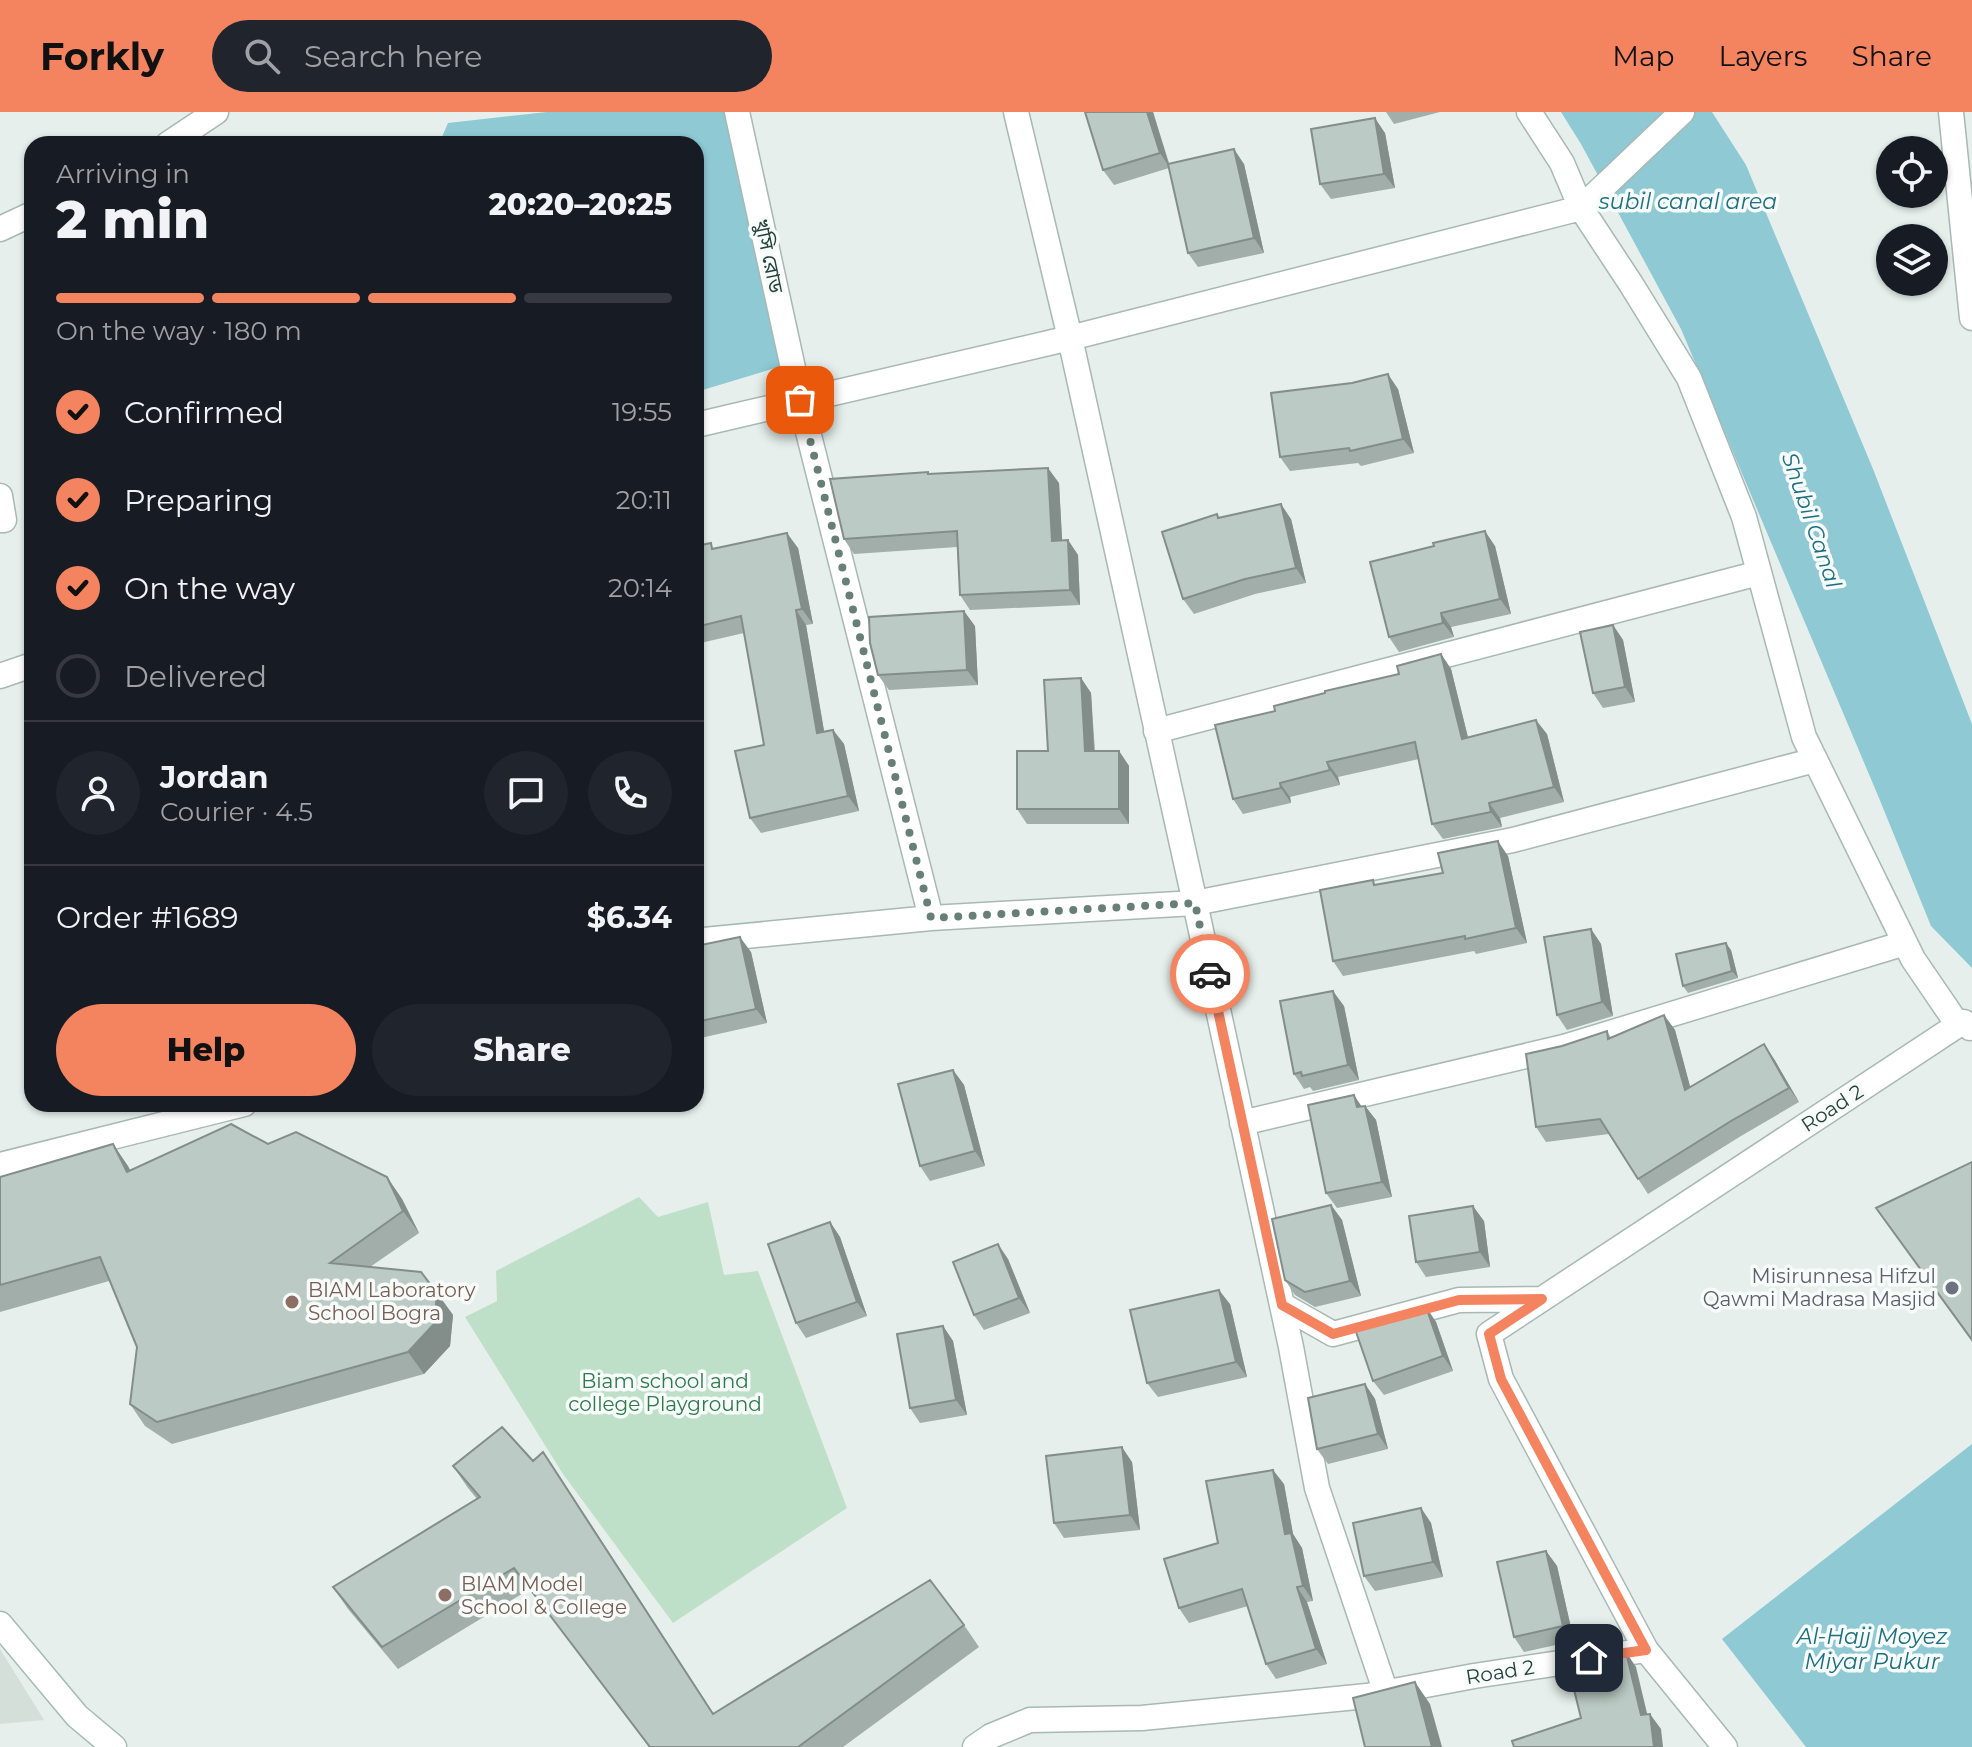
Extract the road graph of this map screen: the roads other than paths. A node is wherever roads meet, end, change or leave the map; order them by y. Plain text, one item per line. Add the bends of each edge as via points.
1 (216, 112) edge
2 (737, 112) edge
3 (1016, 112) edge
4 (1529, 112) edge
5 (1682, 112) edge
6 (1951, 112) edge
7 (180, 136) edge
8 (1585, 205) junction
9 (24, 218) edge
10 (0, 229) edge
11 (1972, 318) edge
12 (1070, 338) junction
13 (800, 400) junction
14 (704, 423) edge
15 (0, 496) edge
16 (0, 520) edge
17 (1759, 573) junction
18 (24, 668) edge
19 (0, 676) edge
20 (1156, 731) junction
21 (1815, 760) junction
22 (1195, 903) junction
23 (931, 918) junction
24 (704, 940) edge
25 (1905, 943) junction
26 (1965, 1027) edge
27 (212, 1112) edge
28 (1242, 1123) junction
29 (0, 1165) edge
30 (1542, 1299) junction
31 (1282, 1305) junction
32 (0, 1624) edge
33 (1646, 1650) junction
34 (1386, 1693) junction
35 (114, 1747) edge
36 (975, 1747) edge
37 (1725, 1747) edge

1 - 7 street
2 - 13 street, খুসি রোড
3 - 12 street
4 - 8 street
5 - 8 street
6 - 11 street
8 - 12 street
8 - 17 street via 1689,378 1744,517
9 - 10 street
12 - 13 street
12 - 20 street
13 - 14 street
13 - 23 street, খুসি রোড
15 - 16 street
17 - 20 street
17 - 21 street
18 - 19 street
20 - 22 street
21 - 22 street via 1513,840
21 - 25 street
22 - 23 street
22 - 28 street
23 - 24 street
25 - 26 street
25 - 28 street via 1564,1047
26 - 30 street, Road 2
27 - 29 street
28 - 31 street
30 - 31 street via 1459,1300 1333,1334
30 - 33 street, Road 2 via 1489,1334 1501,1379
31 - 34 street via 1317,1488
32 - 35 street via 77,1716
33 - 34 street, Road 2
33 - 37 street
34 - 36 street, Road 2 via 1142,1718 1030,1720

